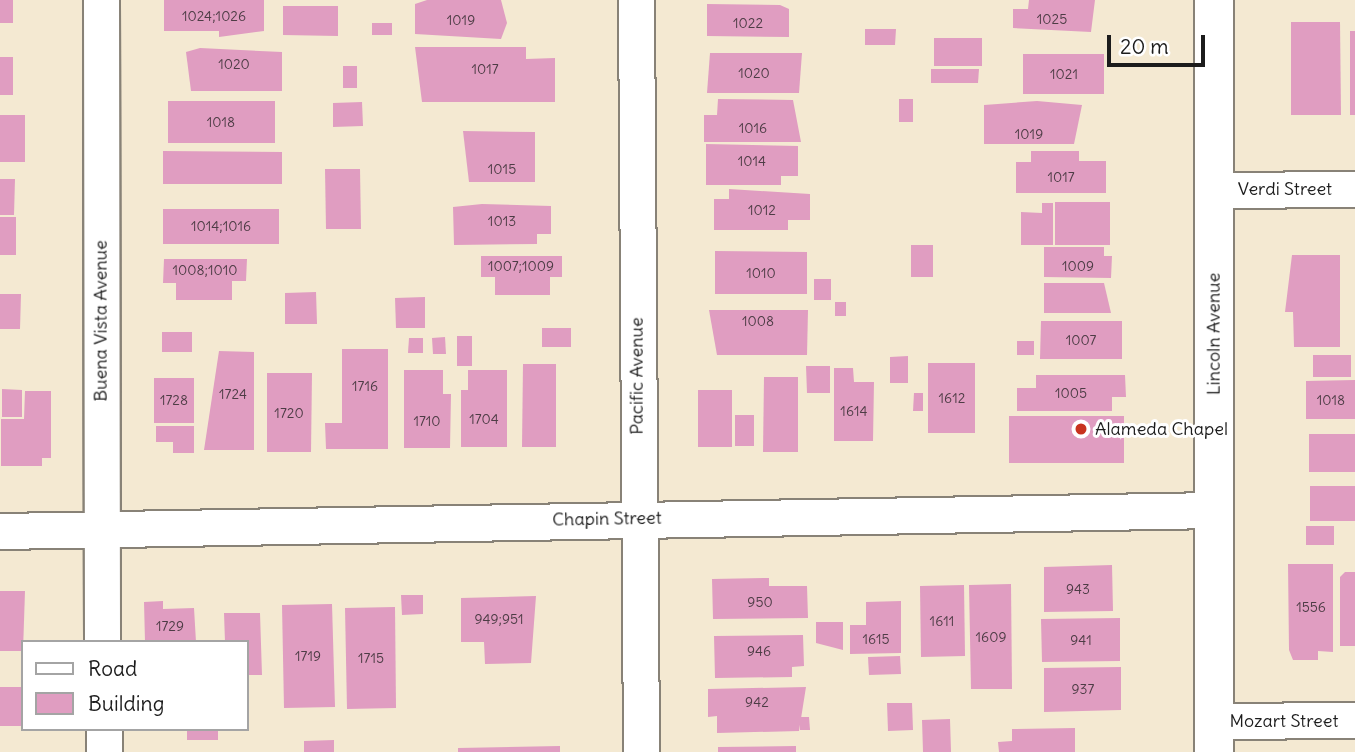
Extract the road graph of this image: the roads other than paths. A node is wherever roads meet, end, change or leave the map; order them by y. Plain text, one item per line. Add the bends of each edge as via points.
1 (101, 0) edge
2 (636, 0) edge
3 (1214, 0) edge
4 (1355, 189) edge
5 (1214, 190) junction
6 (1214, 510) junction
7 (638, 518) junction
8 (100, 529) junction
9 (0, 531) edge
10 (102, 640) edge
11 (1355, 720) edge
12 (104, 731) edge
13 (1214, 737) edge
14 (104, 752) edge
15 (641, 752) edge

1 - 8 street, Buena Vista Avenue
2 - 7 street, Pacific Avenue
3 - 5 main road, Lincoln Avenue
4 - 5 street, Verdi Street
5 - 6 main road, Lincoln Avenue
6 - 7 street, Chapin Street
6 - 13 main road, Lincoln Avenue
7 - 8 street, Chapin Street
7 - 15 street, Pacific Avenue
8 - 9 street, Chapin Street
8 - 10 street, Buena Vista Avenue
11 - 13 street, Mozart Street
12 - 14 street

